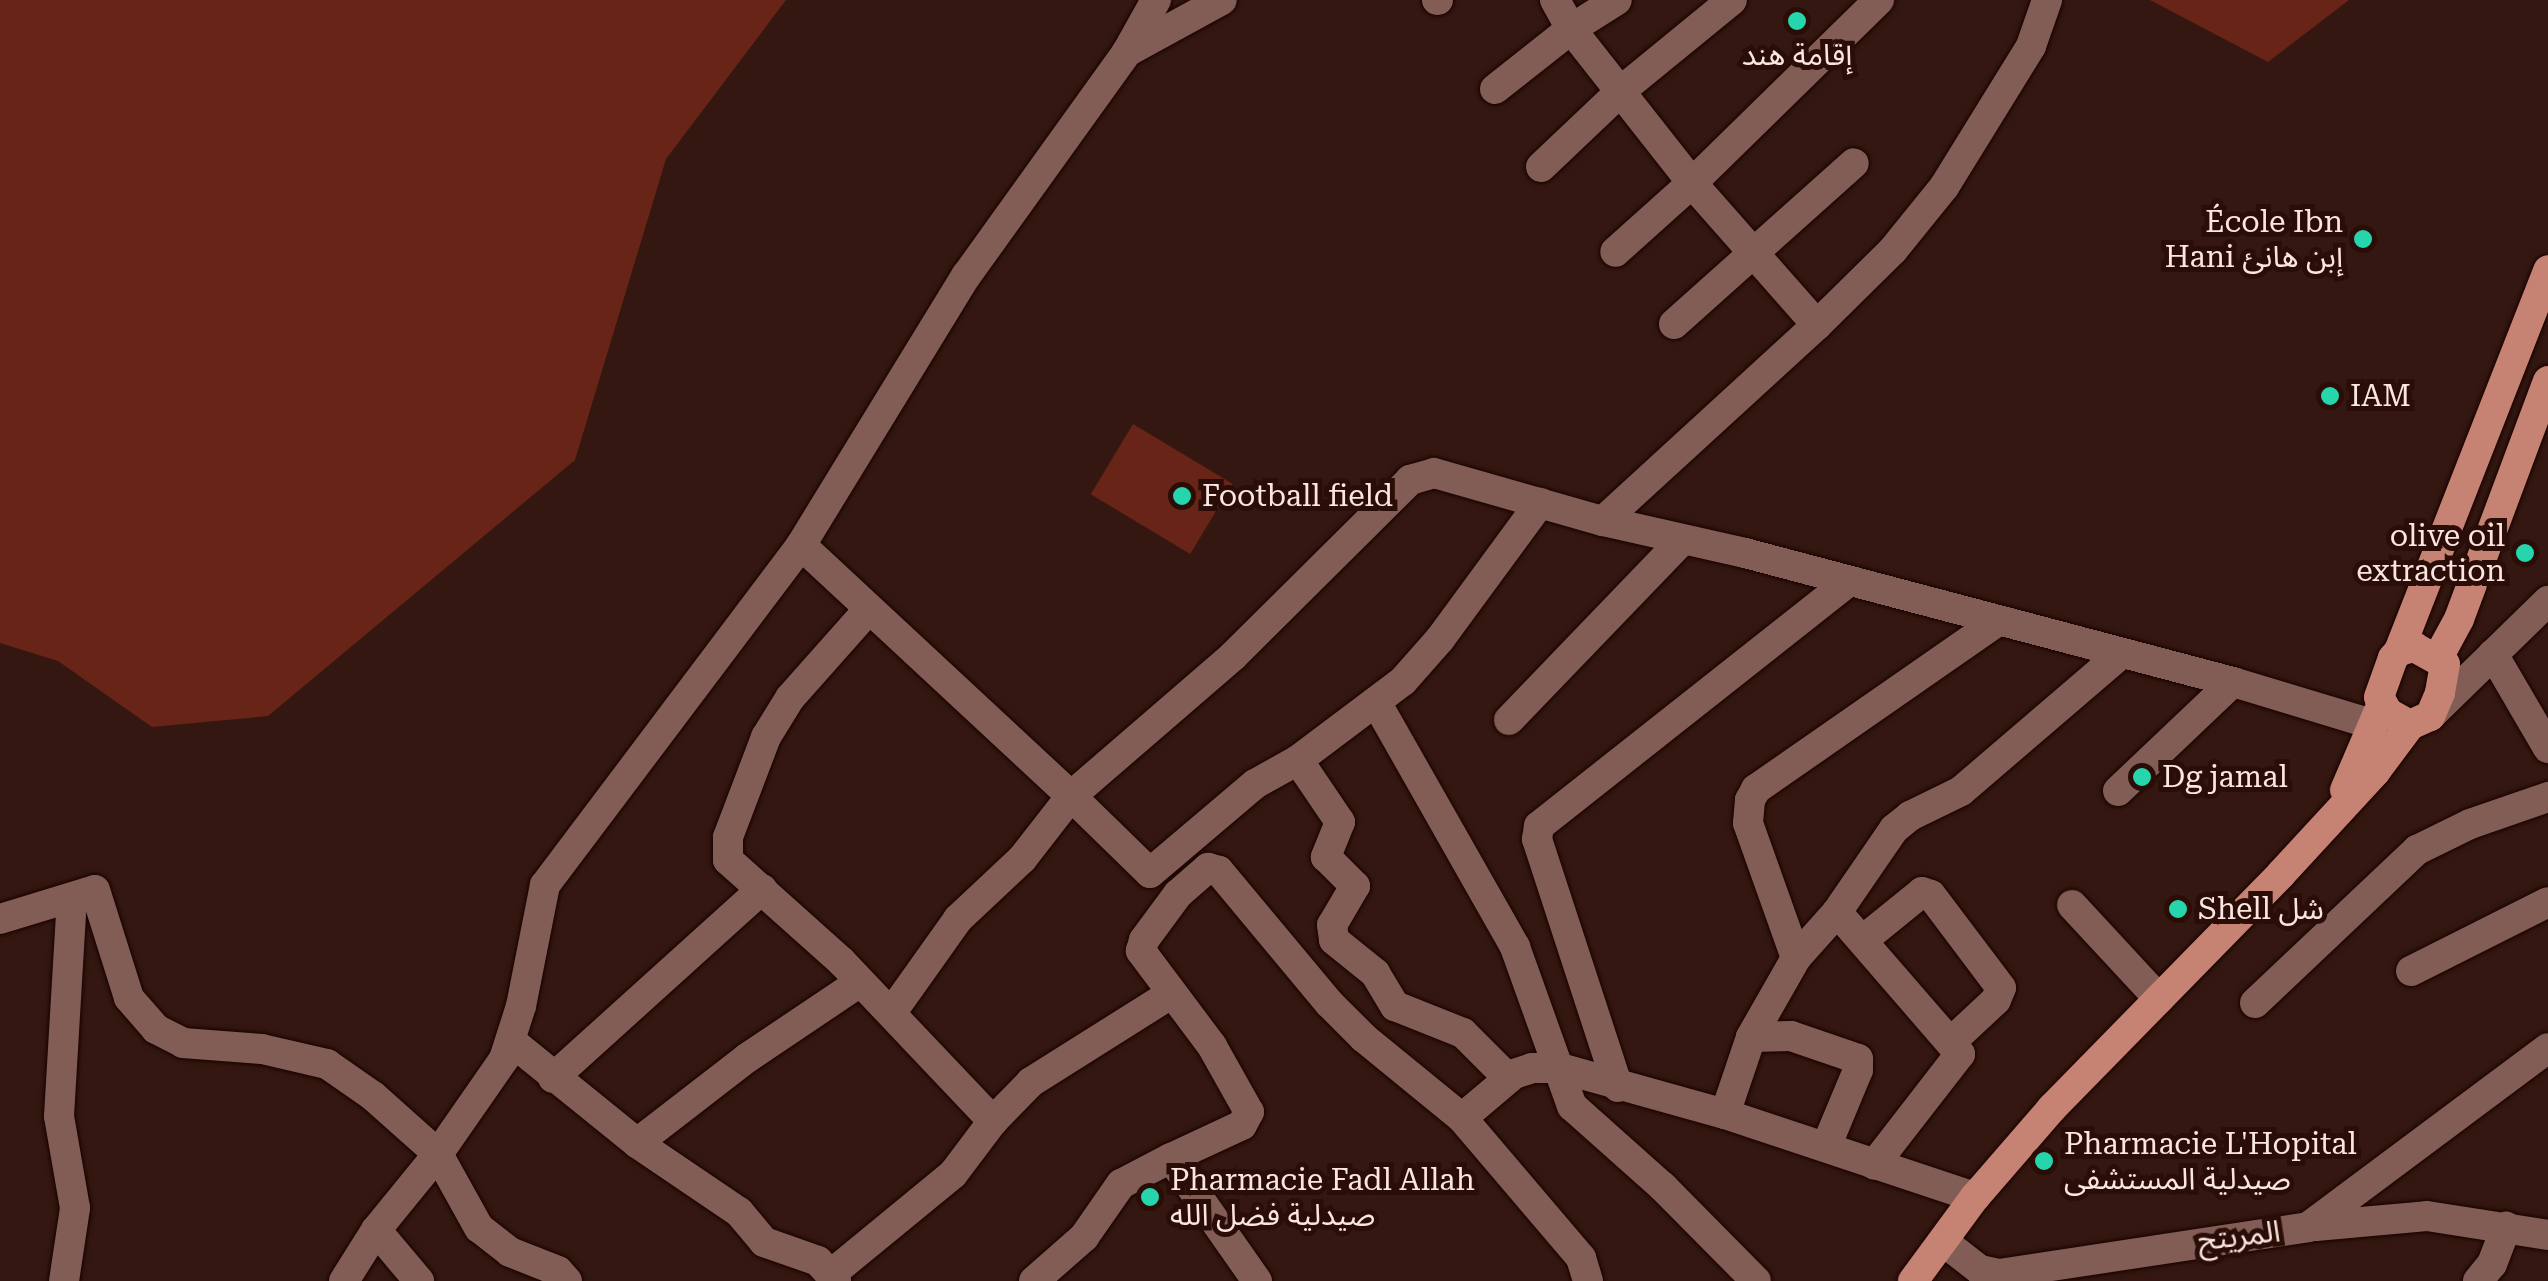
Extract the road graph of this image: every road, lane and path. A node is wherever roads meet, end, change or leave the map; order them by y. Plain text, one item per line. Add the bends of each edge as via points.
1 (1156, 0) edge
2 (1222, 0) edge
3 (1555, 0) edge
4 (1617, 0) edge
5 (1732, 0) edge
6 (1880, 0) edge
7 (2047, 0) edge
8 (1571, 29) junction
9 (1127, 52) junction
10 (1496, 89) dead end
11 (1622, 90) junction
12 (1854, 163) dead end
13 (1541, 167) dead end
14 (1692, 182) junction
15 (1615, 252) dead end
16 (1752, 252) junction
17 (2548, 270) edge
18 (1674, 324) dead end
19 (1817, 325) junction
20 (2548, 381) edge
21 (1540, 503) junction
22 (1603, 521) junction
23 (1681, 541) junction
24 (801, 545) junction
25 (1848, 582) junction
26 (2548, 602) edge
27 (869, 610) junction
28 (1998, 621) junction
29 (2399, 651) junction
30 (2121, 654) junction
31 (2493, 654) junction
32 (2442, 660) junction
33 (2232, 682) junction
34 (1376, 702) junction
35 (2378, 715) junction
36 (1509, 720) dead end
37 (2420, 720) junction
38 (2548, 748) edge
39 (1298, 760) junction
40 (2118, 791) dead end
41 (1071, 796) junction
42 (2548, 797) edge
43 (2334, 815) junction
44 (762, 889) junction
45 (72, 898) junction
46 (2548, 902) edge
47 (2072, 905) dead end
48 (1837, 912) junction
49 (0, 918) edge
50 (1863, 940) junction
51 (1796, 958) junction
52 (2411, 970) dead end
53 (860, 982) junction
54 (1171, 994) junction
55 (2159, 998) junction
56 (2255, 1003) dead end
57 (892, 1012) junction
58 (1751, 1037) junction
59 (511, 1040) junction
60 (1952, 1041) junction
61 (2548, 1048) edge
62 (1560, 1068) junction
63 (554, 1078) junction
64 (1508, 1078) junction
65 (1618, 1086) junction
66 (1725, 1114) junction
67 (1462, 1118) junction
68 (994, 1121) junction
69 (637, 1143) junction
70 (1826, 1148) junction
71 (438, 1154) junction
72 (1171, 1158) junction
73 (1874, 1165) junction
74 (1974, 1197) junction
75 (2506, 1227) junction
76 (2308, 1228) junction
77 (376, 1230) junction
78 (2548, 1235) edge
79 (1944, 1242) junction
80 (2122, 1269) edge
81 (1982, 1276) edge
82 (833, 1278) edge
83 (64, 1281) edge
84 (344, 1281) edge
85 (419, 1281) edge
86 (567, 1281) edge
87 (1034, 1281) edge
88 (1257, 1281) edge
89 (1588, 1281) edge
90 (1756, 1281) edge
91 (1913, 1281) edge
92 (2478, 1281) edge

1 - 9 street
2 - 9 street
3 - 8 street
4 - 8 street
5 - 11 street
6 - 14 street
7 - 19 street via 2032,46 1944,187 1893,250
8 - 10 street
8 - 11 street
9 - 24 street via 966,276
11 - 13 street
11 - 14 street
12 - 16 street
14 - 15 street
14 - 16 street
16 - 18 street
16 - 19 street
17 - 29 main road
19 - 22 street
20 - 32 main road
21 - 22 street
21 - 34 street via 1418,666
21 - 41 street via 1447,475 1410,480 1232,656
22 - 23 street
23 - 25 street
23 - 36 street
24 - 27 street
24 - 59 street via 552,872 540,900
25 - 28 street
25 - 65 street via 1539,826 1537,839
26 - 31 street
27 - 41 street
27 - 44 street via 776,719 734,819 728,860
28 - 30 street
28 - 51 street via 1750,800 1748,823
29 - 32 main road via 2414,647
29 - 35 main road via 2380,687
30 - 33 street
30 - 48 street via 1961,791 1900,823
31 - 32 street
31 - 37 street
31 - 38 street
32 - 37 main road via 2440,694
33 - 35 street
33 - 40 street
34 - 39 street
34 - 62 street via 1490,897
35 - 37 main road
35 - 43 main road
37 - 43 main road
39 - 41 street via 1255,784 1150,873
39 - 64 street via 1340,822 1327,859 1356,886 1332,925 1334,940 1380,979 1395,1006 1463,1034
41 - 57 street via 1022,860 958,919
42 - 56 street via 2417,850
43 - 55 main road
44 - 53 street
44 - 63 street
45 - 49 street
45 - 71 street via 95,890 129,998 156,1029 183,1043 262,1049 326,1064
45 - 83 street via 59,1116 76,1208
46 - 52 street
47 - 55 street
48 - 50 street
48 - 51 street
50 - 60 street
50 - 60 street via 1922,892 1931,895 2002,988
51 - 58 street
53 - 57 street
53 - 69 street
54 - 67 street via 1141,946 1178,894 1202,870 1214,869 1329,1004
54 - 68 street via 1059,1062
54 - 72 street via 1212,1046 1249,1112 1242,1125
55 - 74 main road
57 - 68 street
58 - 66 street
58 - 70 street via 1791,1036 1858,1059
59 - 63 street
59 - 71 street via 495,1076
60 - 73 street via 1957,1062
61 - 76 street, المريتح
62 - 64 street via 1532,1068
62 - 65 street
62 - 90 street via 1579,1113
63 - 69 street
64 - 67 street
65 - 66 street
66 - 70 street
67 - 89 street via 1581,1258
68 - 82 street via 954,1174
69 - 82 street via 739,1212 764,1242 818,1261
70 - 73 street
71 - 77 street
71 - 86 street via 480,1228
72 - 87 street via 1121,1184 1084,1237
72 - 88 street
73 - 74 street
74 - 79 main road
75 - 76 street via 2388,1216
75 - 78 street
75 - 92 street
76 - 80 street, المريتح via 2202,1240
77 - 84 street
77 - 85 street
79 - 81 street, المريتح
79 - 91 main road
80 - 81 street, المريتح

